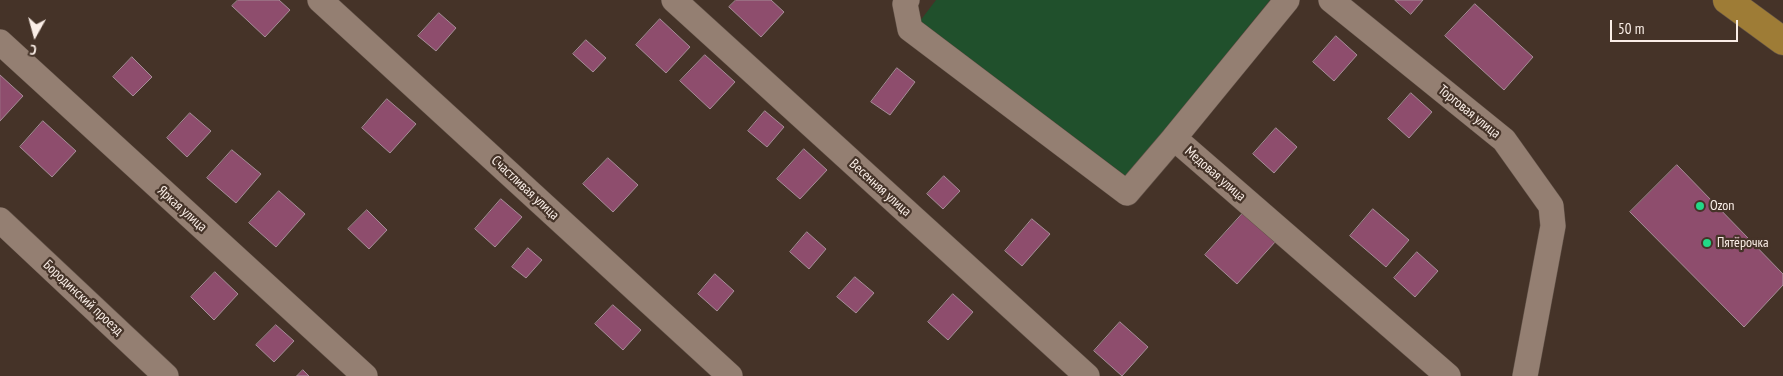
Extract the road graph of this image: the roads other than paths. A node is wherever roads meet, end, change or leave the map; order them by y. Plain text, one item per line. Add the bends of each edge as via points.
1 (320, 0) edge
2 (674, 0) edge
3 (907, 0) edge
4 (1287, 0) edge
5 (1331, 0) edge
6 (1727, 0) edge
7 (0, 42) edge
8 (1783, 42) edge
9 (1174, 138) junction
10 (0, 220) edge
11 (166, 376) edge
12 (365, 376) edge
13 (730, 376) edge
14 (1086, 376) edge
15 (1448, 376) edge
16 (1525, 376) edge

1 - 13 street, Счастливая улица
2 - 14 street, Весенняя улица
3 - 9 street, Медовая улица via 910,28 1127,193
4 - 9 street
5 - 16 street, Торговая улица via 1504,140 1551,206 1553,226
6 - 8 main road
7 - 12 street, Яркая улица
9 - 15 street, Медовая улица
10 - 11 street, Бородинский проезд

